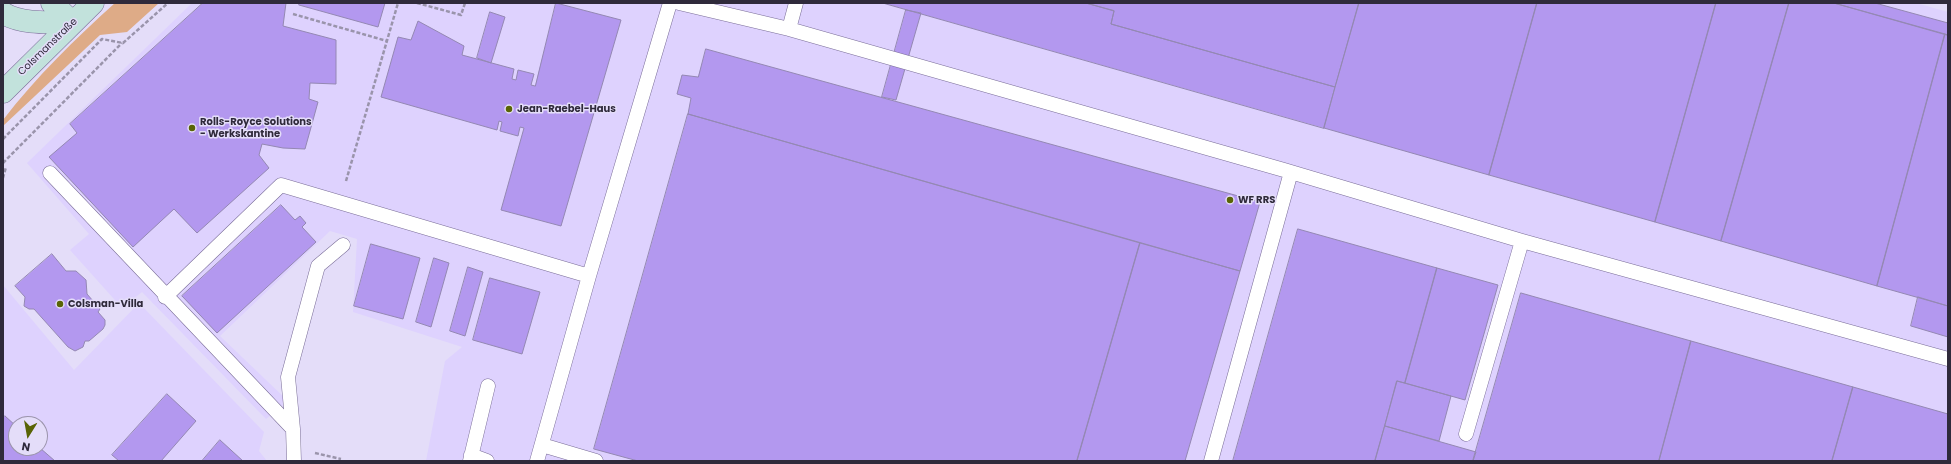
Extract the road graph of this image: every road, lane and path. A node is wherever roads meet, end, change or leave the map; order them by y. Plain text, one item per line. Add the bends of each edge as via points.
1 (52, 3) edge
2 (93, 3) edge
3 (168, 3) edge
4 (398, 3) edge
5 (417, 3) edge
6 (465, 3) edge
7 (670, 3) edge
8 (678, 3) edge
9 (796, 3) edge
10 (10, 14) edge
11 (294, 14) dead end
12 (72, 22) junction
13 (789, 29) junction
14 (387, 41) junction
15 (123, 43) junction
16 (3, 92) edge
17 (3, 139) edge
18 (3, 163) edge
19 (6, 168) dead end
20 (1291, 172) junction
21 (50, 173) dead end
22 (3, 178) edge
23 (340, 203) junction
24 (1522, 241) junction
25 (343, 244) dead end
26 (589, 276) junction
27 (165, 297) junction
28 (1948, 359) edge
29 (488, 386) dead end
30 (293, 429) junction
31 (1466, 434) dead end
32 (542, 445) junction
33 (470, 458) edge
34 (294, 461) edge
35 (488, 461) edge
36 (538, 461) edge
37 (596, 461) edge
38 (1211, 461) edge

1 - 12 main road
2 - 12 main road, Colsmanstraße
3 - 15 path
4 - 14 path
5 - 6 path via 461,15
7 - 26 lane
8 - 13 lane
9 - 13 lane
10 - 12 main road via 38,22
11 - 14 path
12 - 16 main road, Colsmanstraße
13 - 20 lane
14 - 23 path
15 - 17 path via 102,39
15 - 18 path
19 - 22 path
20 - 24 lane
20 - 38 lane
21 - 27 lane
23 - 26 lane
23 - 27 lane via 281,185
24 - 28 lane
24 - 31 lane
25 - 30 lane via 318,266 288,377
26 - 32 lane
27 - 30 lane
29 - 33 lane
30 - 34 lane
32 - 36 lane
32 - 37 lane
33 - 35 lane

